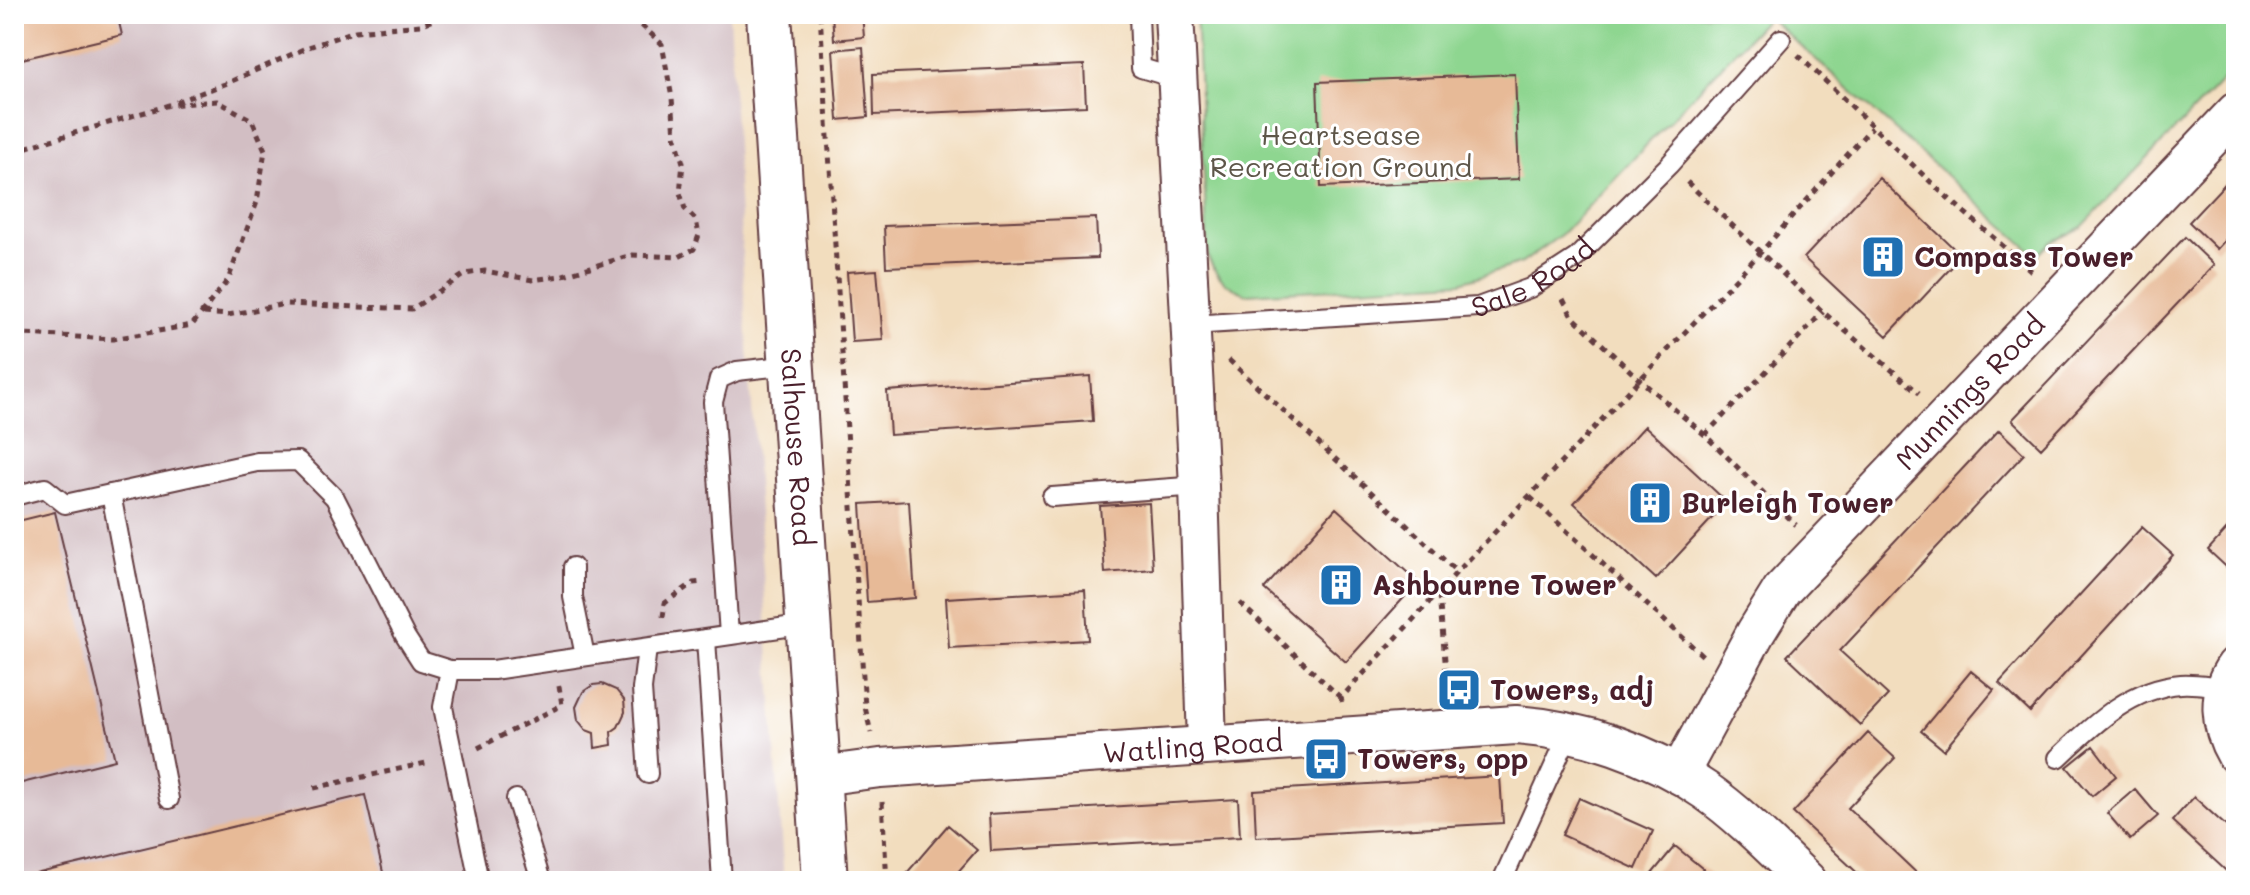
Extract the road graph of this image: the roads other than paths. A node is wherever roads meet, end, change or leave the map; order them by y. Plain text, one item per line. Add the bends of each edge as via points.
1 (769, 14) edge
2 (1139, 14) edge
3 (1174, 14) edge
4 (1789, 42) road end
5 (1178, 79) junction
6 (2236, 112) edge
7 (1191, 325) junction
8 (791, 365) junction
9 (1199, 486) junction
10 (111, 494) junction
11 (14, 496) edge
12 (1052, 497) dead end
13 (573, 567) dead end
14 (807, 624) junction
15 (729, 635) junction
16 (706, 639) junction
17 (647, 648) junction
18 (585, 656) junction
19 (450, 670) junction
20 (2231, 676) edge
21 (1570, 731) junction
22 (1207, 745) junction
23 (2236, 754) edge
24 (2058, 758) dead end
25 (648, 774) dead end
26 (1679, 774) junction
27 (820, 776) junction
28 (169, 799) dead end
29 (516, 799) dead end
30 (479, 881) edge
31 (541, 881) edge
32 (722, 881) edge
33 (825, 881) edge
34 (1502, 881) edge
35 (1807, 881) edge

1 - 8 street, Salhouse Road
2 - 5 lane via 1141,68
3 - 5 street
4 - 7 lane, Sale Road via 1576,258 1530,288 1478,307
5 - 7 street
6 - 26 street, Munnings Road via 1782,590
7 - 9 street
8 - 14 street, Salhouse Road
8 - 15 lane via 737,371 719,379 713,402
9 - 12 lane
9 - 22 street
10 - 11 lane via 65,504 45,488
10 - 19 lane via 257,462 298,461 335,498 421,661
10 - 28 lane
13 - 18 lane via 573,597
14 - 15 lane
14 - 27 street, Salhouse Road
15 - 16 lane
16 - 17 lane
16 - 32 lane
17 - 18 lane
17 - 25 lane via 642,689
18 - 19 lane via 493,670
19 - 30 lane via 443,707
20 - 23 street via 2222,707 2225,735
20 - 24 lane via 2155,688 2121,704
21 - 22 street, Watling Road via 1516,725
21 - 26 street, Watling Road
21 - 34 lane
22 - 27 street, Watling Road
26 - 35 street, Watling Road via 1708,792
27 - 33 street, Salhouse Road
29 - 31 lane

